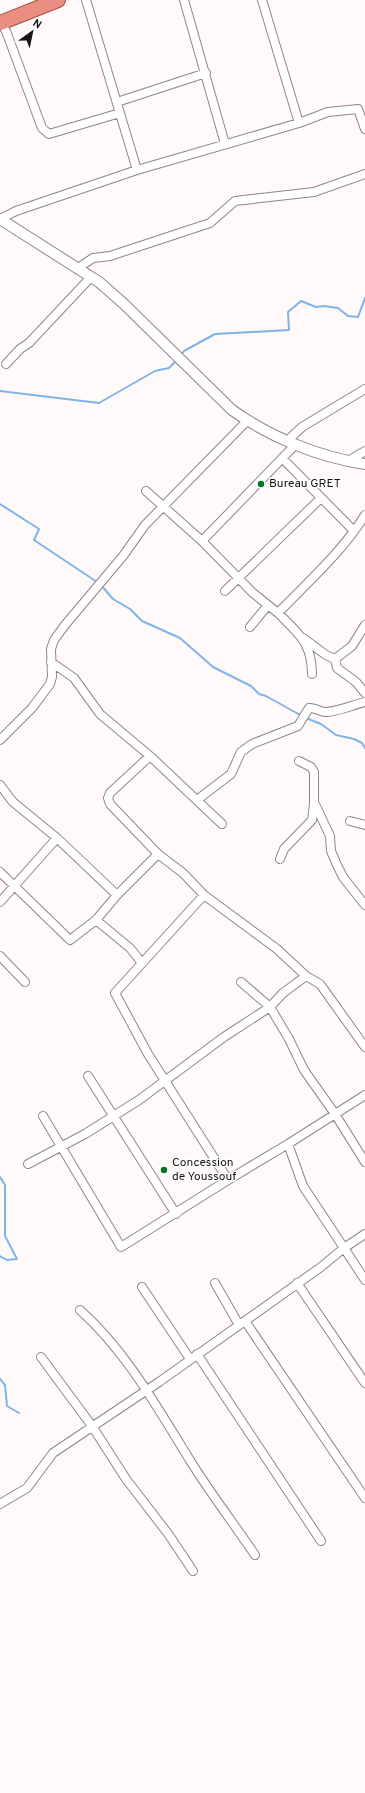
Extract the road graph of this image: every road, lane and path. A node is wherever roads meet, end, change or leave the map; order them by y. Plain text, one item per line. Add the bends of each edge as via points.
1 (58, 0) edge
2 (86, 0) edge
3 (184, 0) edge
4 (262, 0) edge
5 (0, 23) edge
6 (206, 73) junction
7 (117, 102) junction
8 (120, 113) junction
9 (299, 123) junction
10 (365, 129) edge
11 (225, 144) junction
12 (137, 170) junction
13 (365, 174) edge
14 (0, 219) edge
15 (78, 268) junction
16 (91, 277) junction
17 (6, 364) dead end
18 (365, 389) edge
19 (247, 420) junction
20 (292, 443) junction
21 (365, 450) edge
22 (282, 458) junction
23 (348, 461) junction
24 (365, 464) edge
25 (146, 491) dead end
26 (321, 498) junction
27 (163, 507) junction
28 (365, 515) edge
29 (354, 531) junction
30 (202, 541) junction
31 (239, 578) junction
32 (225, 591) dead end
33 (268, 605) junction
34 (278, 613) junction
35 (365, 625) edge
36 (250, 627) dead end
37 (303, 638) junction
38 (335, 659) junction
39 (51, 662) junction
40 (312, 674) dead end
41 (365, 693) edge
42 (365, 702) edge
43 (0, 740) edge
44 (150, 756) junction
45 (299, 761) dead end
46 (0, 785) edge
47 (197, 800) junction
48 (314, 804) junction
49 (350, 821) dead end
50 (222, 824) dead end
51 (365, 825) edge
52 (57, 838) junction
53 (158, 854) junction
54 (280, 859) dead end
55 (0, 872) edge
56 (15, 884) junction
57 (117, 895) junction
58 (204, 896) junction
59 (0, 902) edge
60 (365, 905) edge
61 (96, 920) junction
62 (0, 956) edge
63 (142, 963) junction
64 (306, 976) junction
65 (25, 982) dead end
66 (242, 982) dead end
67 (270, 1007) junction
68 (365, 1048) edge
69 (88, 1076) dead end
70 (166, 1081) junction
71 (365, 1095) edge
72 (335, 1114) junction
73 (43, 1116) dead end
74 (115, 1116) junction
75 (288, 1144) junction
76 (62, 1146) junction
77 (365, 1162) edge
78 (28, 1164) dead end
79 (228, 1180) junction
80 (176, 1214) junction
81 (365, 1234) edge
82 (344, 1248) junction
83 (365, 1280) edge
84 (215, 1283) dead end
85 (297, 1283) junction
86 (142, 1287) dead end
87 (80, 1310) dead end
88 (242, 1323) junction
89 (193, 1356) junction
90 (41, 1357) dead end
91 (365, 1383) edge
92 (146, 1390) junction
93 (92, 1426) junction
94 (365, 1498) edge
95 (0, 1504) edge
96 (321, 1541) dead end
97 (255, 1556) dead end
98 (193, 1571) dead end

1 - 5 highway
2 - 7 street
3 - 6 street
4 - 9 street
5 - 8 street via 6,31 42,128 48,134
6 - 7 street
6 - 11 street
7 - 8 street
8 - 12 street
9 - 10 street via 328,112 358,109
9 - 11 street
11 - 12 street
12 - 14 street via 16,211
13 - 15 street via 314,192 234,201 210,222 110,256 93,258
14 - 15 street
15 - 16 street
16 - 17 street
16 - 19 street via 124,304 232,410
18 - 20 street via 302,427
19 - 20 street
19 - 27 street
20 - 22 street
20 - 23 street
21 - 23 street
22 - 26 street
22 - 30 street
23 - 24 street
25 - 27 street
26 - 29 street
26 - 31 street
27 - 30 street
27 - 39 street via 145,525 54,640
28 - 29 street
29 - 34 street
30 - 31 street
31 - 32 street
31 - 33 street
33 - 34 street
33 - 36 street
34 - 37 street
35 - 38 street via 352,646
37 - 38 street
37 - 40 street via 312,659
38 - 41 street via 337,668 356,682
39 - 43 street via 52,677 46,691
39 - 44 street via 74,678 100,714
42 - 47 street via 325,713 314,707 309,708 298,726 252,744 242,752 231,774
44 - 47 street
44 - 53 street via 110,793 108,798 110,804
45 - 48 street via 311,767 314,772
46 - 52 street via 13,802
47 - 50 street
48 - 54 street via 312,820 284,849
48 - 60 street via 330,836 331,851 343,877
49 - 51 street
52 - 56 street
52 - 57 street
53 - 57 street
53 - 58 street via 183,873
55 - 56 street
56 - 59 street
56 - 61 street via 70,940
57 - 61 street
58 - 63 street
58 - 64 street via 277,949
61 - 63 street via 130,948
62 - 65 street
63 - 70 street via 116,993 129,1021
64 - 67 street via 283,993
64 - 68 street via 320,984
66 - 67 street
67 - 70 street via 224,1037
67 - 72 street via 304,1070
69 - 74 street
70 - 74 street
70 - 79 street
71 - 72 street
72 - 75 street
72 - 77 street
73 - 76 street
74 - 76 street
74 - 80 street
75 - 79 street
75 - 82 street via 303,1186
76 - 78 street
76 - 80 street via 97,1210 121,1247
79 - 80 street
81 - 82 street
82 - 83 street
82 - 85 street
84 - 88 street
85 - 88 street
85 - 91 street
86 - 89 street
87 - 92 street via 100,1328
88 - 89 street
88 - 94 street
89 - 92 street
89 - 96 street
90 - 93 street
92 - 93 street
92 - 97 street
93 - 95 street via 53,1453 27,1488
93 - 98 street via 126,1479

